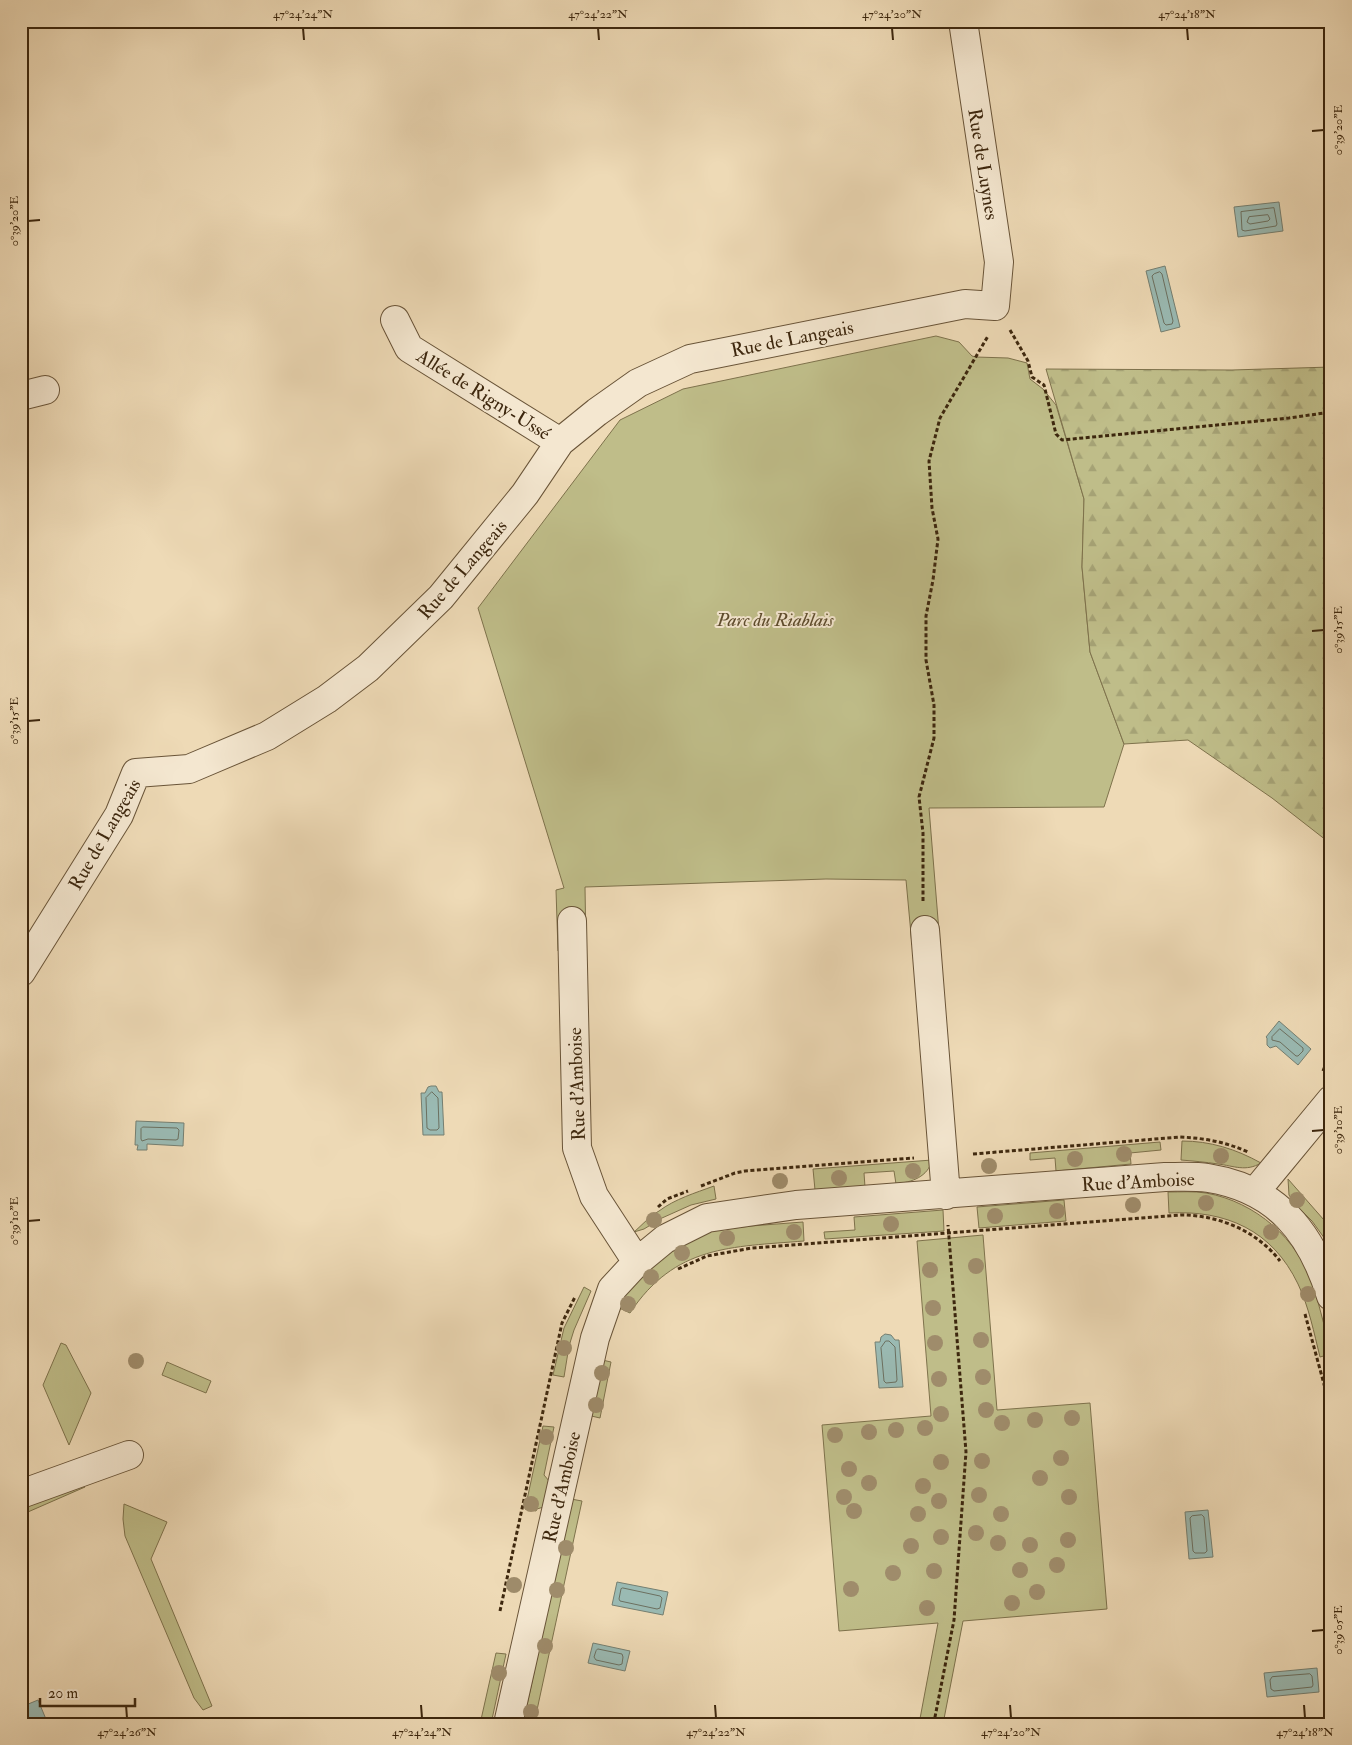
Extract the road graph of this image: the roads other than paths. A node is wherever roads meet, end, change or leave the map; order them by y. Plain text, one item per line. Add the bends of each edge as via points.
1 (963, 21) edge
2 (995, 306) joint
3 (395, 320) dead end
4 (560, 442) junction
5 (572, 921) dead end
6 (925, 930) road end
7 (21, 972) edge
8 (1331, 1100) edge
9 (1255, 1192) junction
10 (946, 1195) junction
11 (637, 1262) junction
12 (1331, 1296) edge
13 (129, 1455) dead end
14 (21, 1494) edge
15 (508, 1724) edge

1 - 2 street, Rue de Luynes via 999,262
2 - 4 street, Rue de Langeais via 965,304 690,359 638,383
3 - 4 street, Allée de Rigny-Ussé via 409,348
4 - 7 street, Rue de Langeais via 525,494 441,597 361,673 327,699 267,736 189,769 136,773 119,816
5 - 11 street, Rue d'Amboise via 577,1148 594,1196
6 - 10 street
8 - 9 street
9 - 10 street, Rue d'Amboise via 1206,1178 1165,1177
9 - 12 street, Rue d'Amboise via 1288,1218 1304,1236 1315,1254
10 - 11 street, Rue d'Amboise via 796,1206 707,1218 665,1239
11 - 15 street, Rue d'Amboise via 612,1289 595,1338
13 - 14 street

